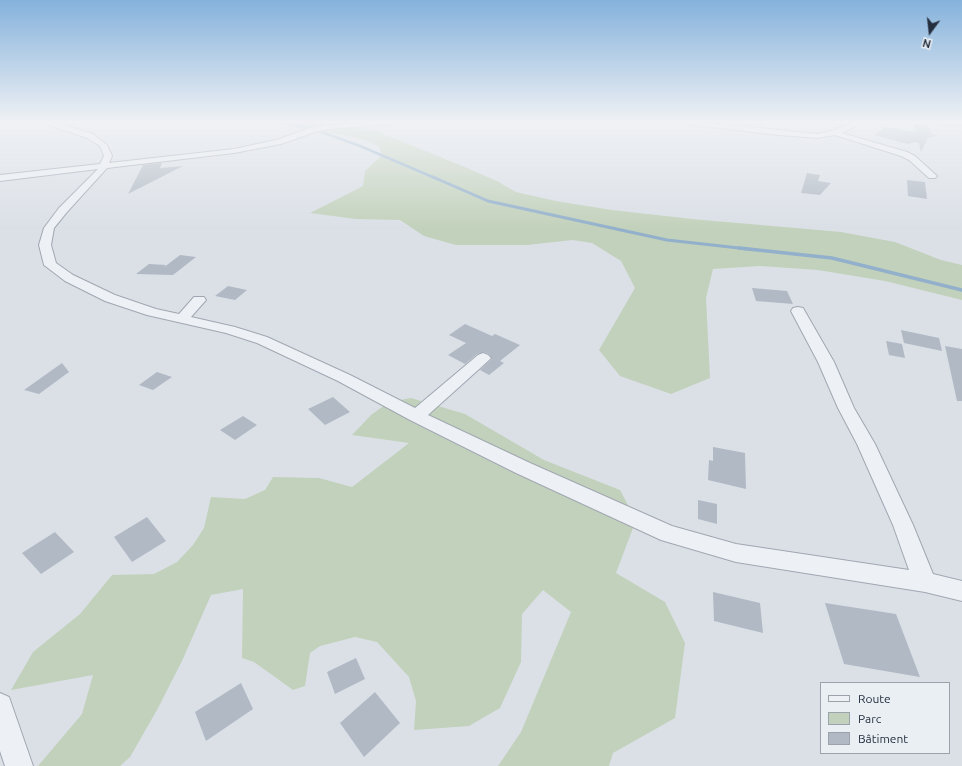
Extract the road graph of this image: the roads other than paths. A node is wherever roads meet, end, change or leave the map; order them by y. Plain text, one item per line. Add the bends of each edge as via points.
1 (107, 158) edge
2 (172, 158) edge
3 (911, 158) edge
4 (105, 165) junction
5 (932, 176) dead end
6 (0, 178) edge
7 (199, 300) dead end
8 (798, 311) dead end
9 (182, 319) junction
10 (483, 358) dead end
11 (416, 416) junction
12 (925, 582) junction
13 (962, 591) edge
14 (0, 706) edge
15 (19, 766) edge

1 - 4 street
2 - 4 street
3 - 5 street
4 - 6 street
4 - 9 street via 49,228 45,245 50,264 69,278 110,298
7 - 9 street
8 - 12 street via 866,444 903,525
9 - 11 street via 262,340 344,378
10 - 11 street
11 - 12 street via 522,468 668,534 736,553
12 - 13 street
14 - 15 street

